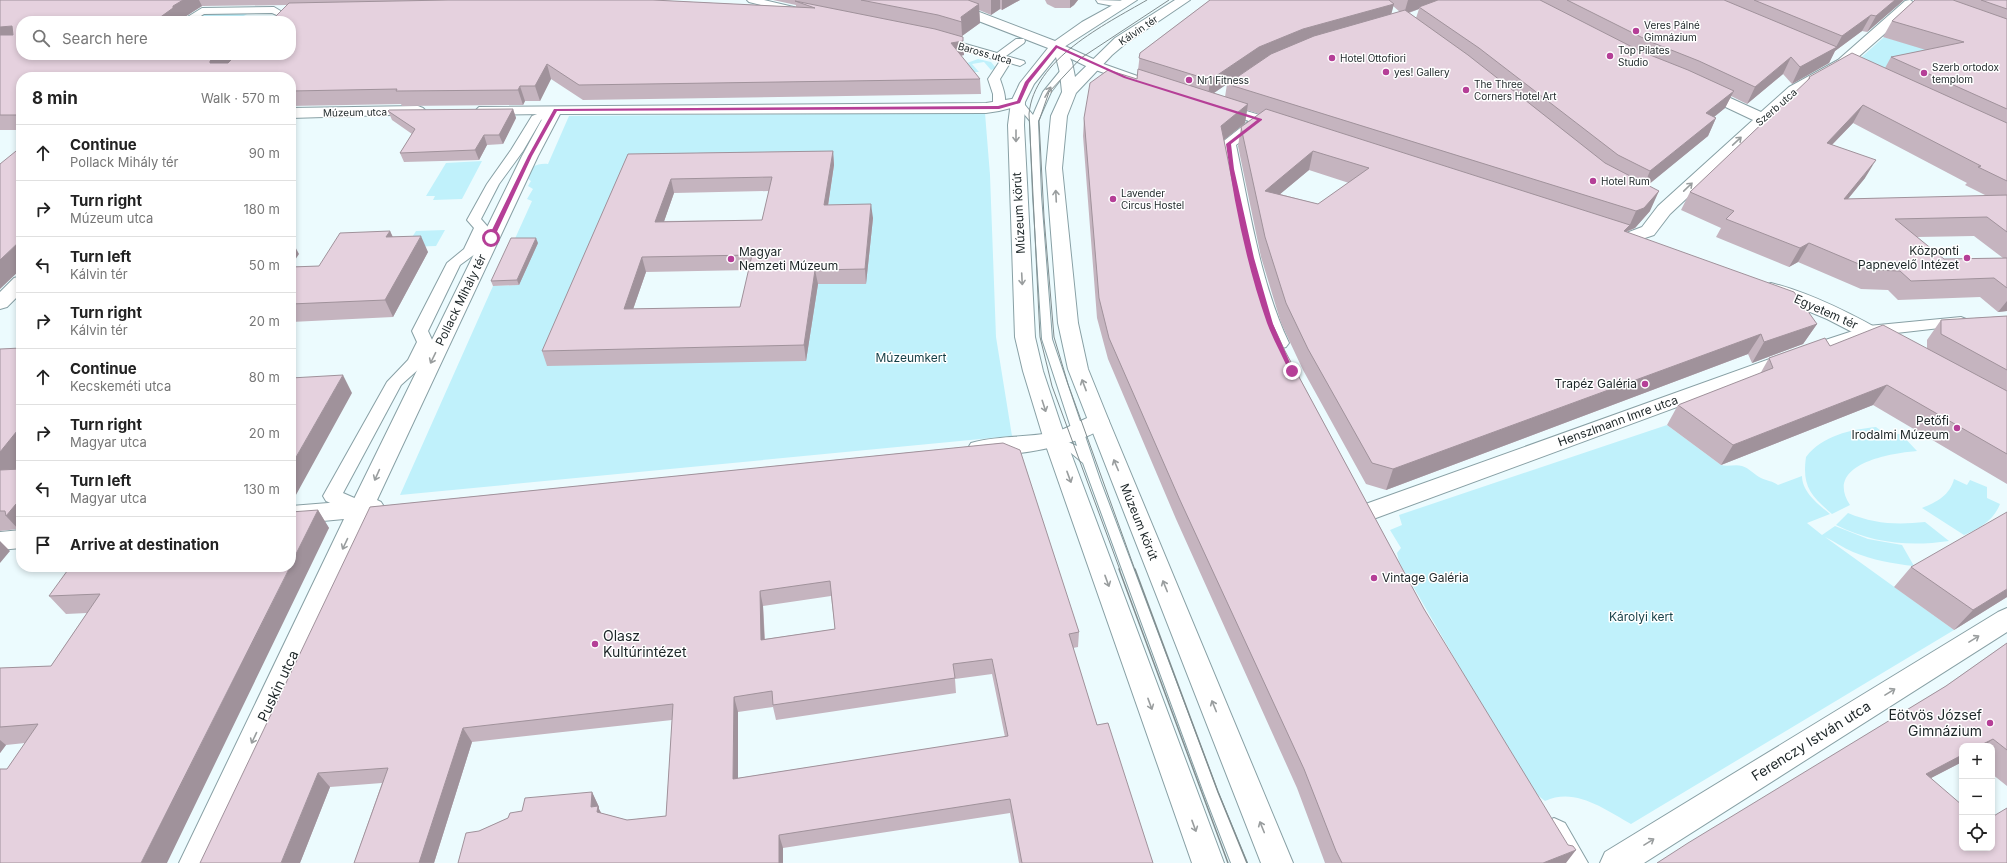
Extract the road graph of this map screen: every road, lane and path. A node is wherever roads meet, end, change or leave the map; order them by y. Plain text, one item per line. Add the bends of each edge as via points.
1 (936, 0) edge
2 (1102, 0) edge
3 (1184, 0) edge
4 (1127, 2) edge
5 (1916, 2) edge
6 (749, 4) edge
7 (808, 13) edge
8 (284, 15) edge
9 (194, 16) edge
10 (1087, 25) junction
11 (1017, 36) junction
12 (930, 38) edge
13 (1056, 46) junction
14 (1829, 57) edge
15 (1003, 58) junction
16 (1020, 63) dead end
17 (1843, 63) junction
18 (1094, 65) junction
19 (1039, 66) junction
20 (1067, 66) junction
21 (1857, 69) edge
22 (1686, 82) edge
23 (1150, 85) edge
24 (1069, 92) junction
25 (1212, 100) edge
26 (1018, 102) junction
27 (999, 107) junction
28 (469, 110) edge
29 (555, 110) junction
30 (430, 111) edge
31 (296, 113) edge
32 (1762, 118) junction
33 (1260, 120) junction
34 (1034, 121) junction
35 (1298, 132) edge
36 (1054, 168) junction
37 (1037, 195) junction
38 (1656, 249) edge
39 (1753, 283) edge
40 (16, 287) edge
41 (0, 303) edge
42 (1975, 321) edge
43 (1868, 331) junction
44 (1816, 348) joint
45 (1908, 354) edge
46 (1286, 357) edge
47 (1088, 427) junction
48 (1055, 440) junction
49 (960, 450) edge
50 (1087, 462) junction
51 (393, 506) edge
52 (362, 509) junction
53 (1368, 512) edge
54 (296, 515) edge
55 (16, 539) edge
56 (0, 541) edge
57 (2007, 619) edge
58 (1539, 809) edge
59 (195, 863) edge
60 (1208, 863) edge
61 (1239, 863) edge
62 (1277, 863) edge
63 (1572, 863) edge
64 (1616, 863) edge

1 - 11 street
2 - 4 street
3 - 18 street, Kálvin tér via 1120,41
4 - 10 street
5 - 17 street, Szerb utca
6 - 7 street
8 - 9 street via 274,10 202,11
10 - 11 street
10 - 13 street
11 - 13 street
11 - 15 street
11 - 19 street via 1032,42 1038,50 1042,56
12 - 15 street, Baross utca
13 - 18 street
13 - 19 street
13 - 20 street
14 - 17 street
15 - 16 street, Baross utca
15 - 27 street via 994,79 999,94
17 - 21 street
17 - 32 street, Szerb utca via 1794,90
18 - 23 street
18 - 24 street, Kálvin tér
19 - 26 street
20 - 24 street
34 -> 20 lane, Múzeum körút via 1047,92
22 - 32 street
24 - 36 street, Múzeum körút via 1059,116
25 - 33 street
26 - 27 street
26 - 34 lane
26 -> 48 street, Múzeum körút via 1017,174 1025,337 1033,372
27 - 29 street
28 - 29 street
29 -> 52 street, Pollack Mihály tér via 527,163
29 - 52 street, Pollack Mihály tér via 536,118 517,151 493,184 474,220 481,227 470,251 454,263 420,331 426,342 415,364 395,382 332,496
30 - 31 street, Múzeum utca
38 -> 32 street, Szerb utca via 1618,236 1648,231 1657,207
33 - 35 street
33 - 46 street via 1228,144 1251,258 1270,324
34 - 37 lane, Múzeum körút
36 - 37 lane, Múzeum körút
47 -> 36 street, Múzeum körút via 1068,324
37 - 47 lane, Múzeum körút via 1046,339
39 - 43 street, Egyetem tér via 1805,302
40 - 41 street
42 - 43 street, Henszlmann Imre utca
43 - 44 street, Henszlmann Imre utca
43 - 45 street, Egyetem tér
44 - 53 street, Henszlmann Imre utca
47 - 48 street
47 - 50 lane, Múzeum körút
62 -> 47 street, Múzeum körút
48 - 49 street
48 - 50 lane, Múzeum körút via 1075,450
48 -> 60 street, Múzeum körút
50 - 61 lane, Múzeum körút
51 - 52 street
52 - 54 street
52 -> 59 street, Puskin utca
55 - 56 street
64 -> 57 street, Ferenczy István utca
58 - 63 street

